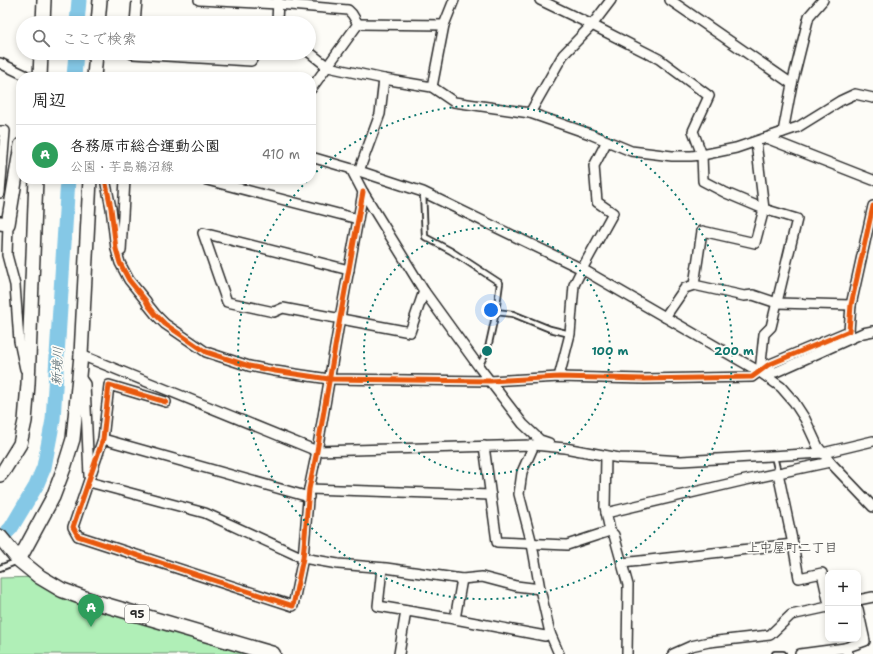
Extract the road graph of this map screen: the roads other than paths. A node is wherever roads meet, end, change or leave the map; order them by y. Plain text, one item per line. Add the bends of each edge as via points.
1 (44, 0) edge
2 (100, 0) edge
3 (137, 0) edge
4 (199, 0) edge
5 (454, 0) edge
6 (540, 0) edge
7 (611, 0) edge
8 (670, 0) edge
9 (823, 0) edge
10 (278, 2) edge
11 (43, 16) edge
12 (99, 16) edge
13 (136, 16) edge
14 (277, 16) edge
15 (358, 24) junction
16 (444, 25) junction
17 (592, 25) junction
18 (316, 58) edge
19 (41, 60) edge
20 (95, 60) edge
21 (234, 60) edge
22 (252, 60) edge
23 (0, 63) edge
24 (328, 67) junction
25 (19, 72) edge
26 (40, 72) edge
27 (94, 72) edge
28 (384, 79) junction
29 (316, 83) edge
30 (792, 84) junction
31 (432, 87) junction
32 (873, 98) edge
33 (530, 113) junction
34 (0, 131) edge
35 (783, 132) junction
36 (766, 138) junction
37 (607, 141) junction
38 (756, 142) junction
39 (702, 155) junction
40 (316, 158) edge
41 (16, 168) edge
42 (355, 170) junction
43 (873, 180) edge
44 (36, 184) edge
45 (90, 184) edge
46 (106, 184) edge
47 (125, 184) edge
48 (222, 184) edge
49 (363, 192) junction
50 (423, 192) junction
51 (0, 193) edge
52 (873, 206) edge
53 (764, 209) junction
54 (358, 219) junction
55 (4, 224) edge
56 (120, 263) junction
57 (582, 268) junction
58 (349, 270) junction
59 (694, 286) junction
60 (424, 291) junction
61 (777, 303) junction
62 (851, 305) junction
63 (496, 312) junction
64 (665, 317) junction
65 (340, 318) junction
66 (873, 331) edge
67 (570, 334) junction
68 (81, 354) junction
69 (479, 367) junction
70 (760, 372) junction
71 (80, 377) junction
72 (558, 377) junction
73 (329, 379) junction
74 (490, 381) junction
75 (28, 384) junction
76 (166, 402) dead end
77 (103, 439) junction
78 (873, 441) edge
79 (534, 445) junction
80 (484, 446) junction
81 (565, 448) junction
82 (317, 451) junction
83 (823, 453) junction
84 (606, 456) junction
85 (774, 456) junction
86 (830, 462) junction
87 (778, 473) junction
88 (0, 475) edge
89 (89, 482) junction
90 (309, 493) junction
91 (491, 495) junction
92 (873, 507) edge
93 (606, 513) junction
94 (610, 531) junction
95 (0, 537) edge
96 (532, 544) junction
97 (794, 544) junction
98 (16, 556) junction
99 (303, 558) junction
100 (622, 563) junction
101 (0, 568) edge
102 (382, 568) junction
103 (462, 579) junction
104 (825, 586) edge
105 (540, 589) junction
106 (873, 597) edge
107 (861, 599) edge
108 (825, 608) edge
109 (406, 611) junction
110 (455, 619) junction
111 (861, 623) edge
112 (550, 634) junction
113 (847, 651) edge
114 (273, 654) edge
115 (399, 654) edge
116 (559, 654) edge
117 (627, 654) edge
118 (673, 654) edge
119 (775, 654) edge
120 (783, 654) edge
121 (800, 654) edge

1 - 11 street
2 - 12 street
3 - 13 street
4 - 10 street
5 - 16 street
6 - 17 street
7 - 17 street
8 - 30 street
9 - 30 street via 809,16
10 - 14 street
10 - 15 street via 348,10
15 - 16 street
15 - 24 street
16 - 31 street
17 - 33 street via 563,55
17 - 39 street via 659,59 709,96 693,130
18 - 24 street
19 - 26 street
20 - 27 street
21 - 22 street
23 - 25 street
24 - 28 street
24 - 29 street
28 - 31 street
28 - 42 street via 380,114
30 - 35 street
31 - 33 street via 454,102
32 - 35 street via 855,94 798,127
33 - 37 street
34 - 51 street via 5,131
35 - 36 street
36 - 38 street
36 - 43 street
37 - 39 street via 631,151 672,156
37 - 57 street via 594,166 597,202 613,213
38 - 39 street
38 - 53 street
39 - 53 street via 703,181
40 - 42 street
41 - 55 street
42 - 49 street
42 - 50 street
44 - 75 street
45 - 68 street
46 - 56 street
47 - 56 street
48 - 54 street
49 - 54 street
49 - 60 street
50 - 57 street
50 - 63 lane via 425,237 500,283
52 - 62 street
53 - 59 street via 755,243 702,231
53 - 61 street via 797,220
54 - 58 street
55 - 75 street via 7,255 15,284 19,341
56 - 73 street via 129,280 156,315 206,352 249,366
57 - 64 street
57 - 67 street via 574,286
58 - 65 street
58 - 65 street via 203,233 227,302 274,312 283,308
59 - 61 street via 744,296 753,295
59 - 64 street via 685,288
60 - 65 street via 410,332
60 - 69 street
61 - 62 street
61 - 70 street via 771,327 764,334
62 - 70 street via 849,331 768,365
63 - 67 lane via 513,314
63 - 69 lane via 488,348
64 - 70 street
65 - 73 street
66 - 70 street via 863,333 776,372
67 - 72 street
68 - 71 street
68 - 82 street
69 - 74 street
70 - 72 street via 752,377
70 - 83 street via 781,387 794,402
71 - 89 street via 85,384
71 - 98 street via 73,440 64,468 53,497
72 - 74 street
73 - 74 street
73 - 82 street
74 - 81 street via 523,424 540,440
75 - 88 street via 20,444
76 - 77 street via 109,385
77 - 89 street
77 - 90 street
78 - 83 street
79 - 80 street
79 - 81 street
79 - 96 street via 522,472 519,494
80 - 82 street
80 - 91 street
81 - 84 street
82 - 90 street
83 - 85 street
83 - 86 street
84 - 85 street via 681,461
84 - 93 street
85 - 87 lane
86 - 87 street
86 - 92 street
87 - 93 street
87 - 97 street
89 - 99 street via 204,513
89 - 99 street via 73,527 78,536 293,606
90 - 91 street
90 - 99 street
91 - 96 street via 497,542
93 - 94 street
94 - 96 street via 567,545
94 - 100 street via 614,535
95 - 98 main road, 95
96 - 105 street
97 - 100 street
97 - 104 street via 799,578 822,573
98 - 101 lane
98 - 114 main road, 95 via 40,577 62,590
99 - 102 street
100 - 117 street via 628,585
102 - 103 street
102 - 109 street via 378,606
103 - 105 street via 482,577
103 - 110 street
105 - 112 street
106 - 107 street
108 - 118 street via 791,615 770,635 709,642
109 - 110 street
109 - 115 street
110 - 112 street via 545,636
111 - 113 street via 865,641
112 - 116 street
113 - 121 street
119 - 120 lane

